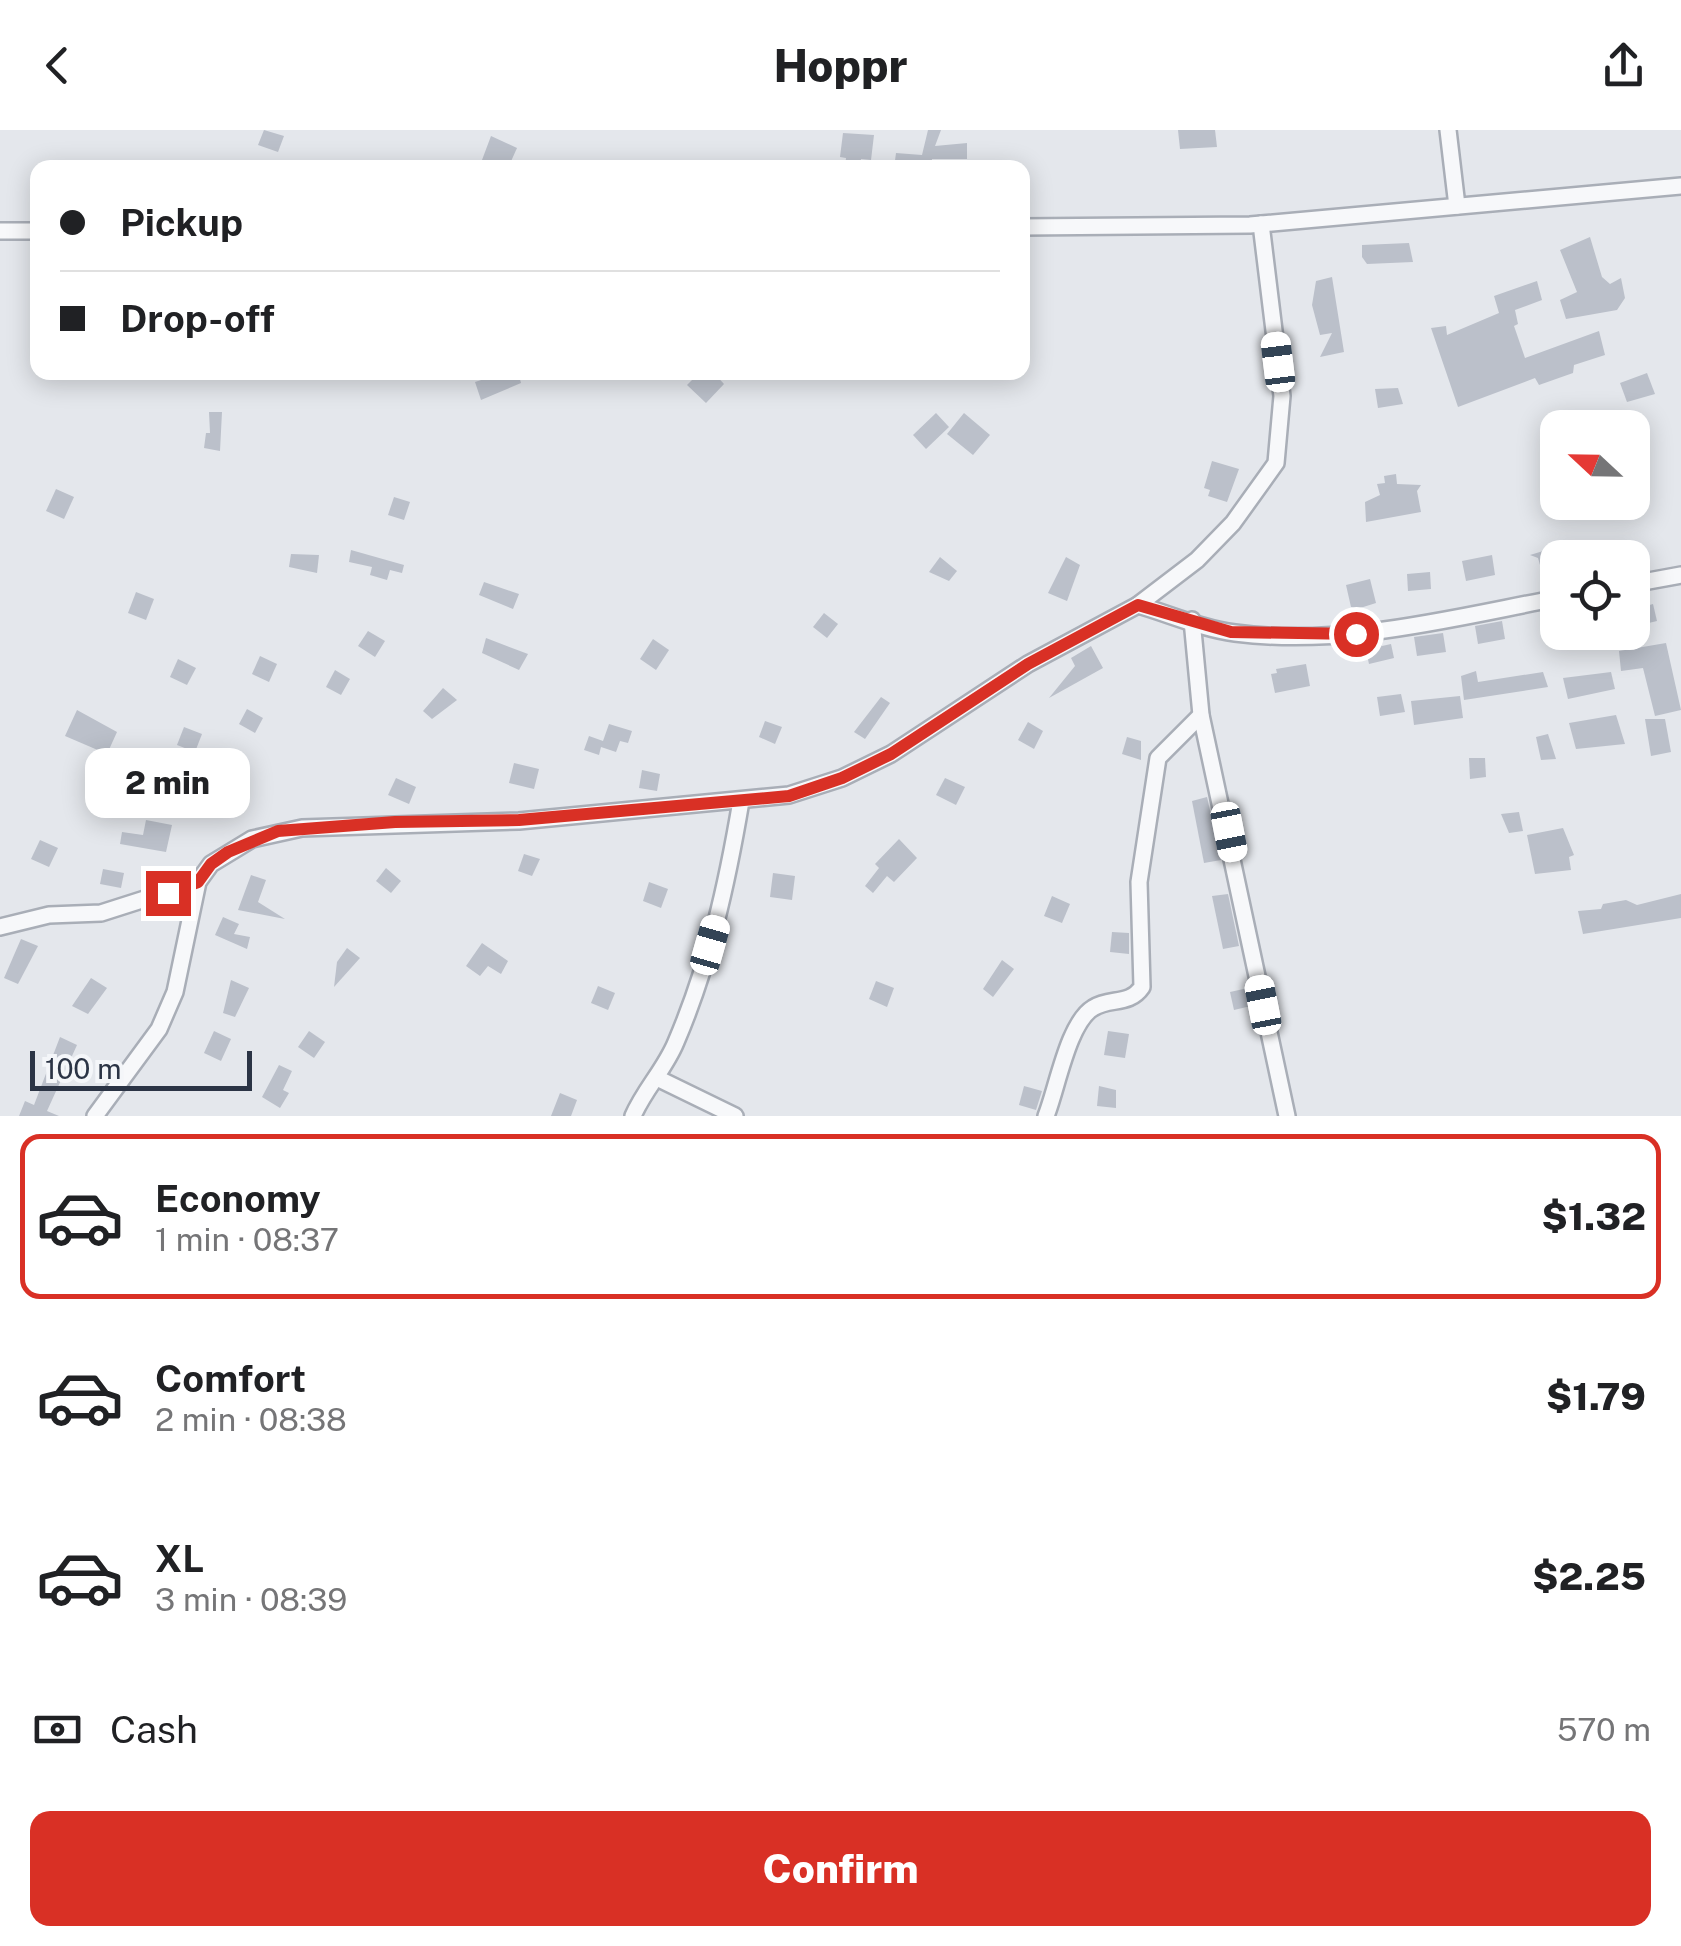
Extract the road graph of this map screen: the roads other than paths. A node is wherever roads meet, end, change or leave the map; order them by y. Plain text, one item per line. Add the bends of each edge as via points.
1 (1448, 130) edge
2 (1681, 186) edge
3 (1456, 206) junction
4 (1261, 224) junction
5 (1030, 227) edge
6 (30, 230) edge
7 (0, 231) edge
8 (1681, 575) edge
9 (1650, 581) edge
10 (1540, 602) edge
11 (1138, 605) junction
12 (1192, 620) junction
13 (1201, 715) junction
14 (741, 802) junction
15 (198, 882) junction
16 (0, 927) edge
17 (657, 1078) junction
18 (95, 1116) edge
19 (633, 1116) edge
20 (735, 1116) edge
21 (1046, 1116) edge
22 (1287, 1116) edge

1 - 3 street
2 - 3 street
3 - 4 street
4 - 5 street
4 - 11 street via 1282,396 1276,463 1209,548
6 - 7 street
8 - 9 street
10 - 12 street via 1384,632 1328,636 1231,632
11 - 12 street
11 - 14 street via 1028,664 858,770 789,796
12 - 13 street
13 - 21 street via 1158,758 1139,882 1142,987 1080,1020
13 - 22 street
14 - 15 street via 278,831 228,852
14 - 17 street via 710,945
15 - 16 street via 101,913 49,915
15 - 18 street via 175,992 159,1029
17 - 19 street
17 - 20 street

